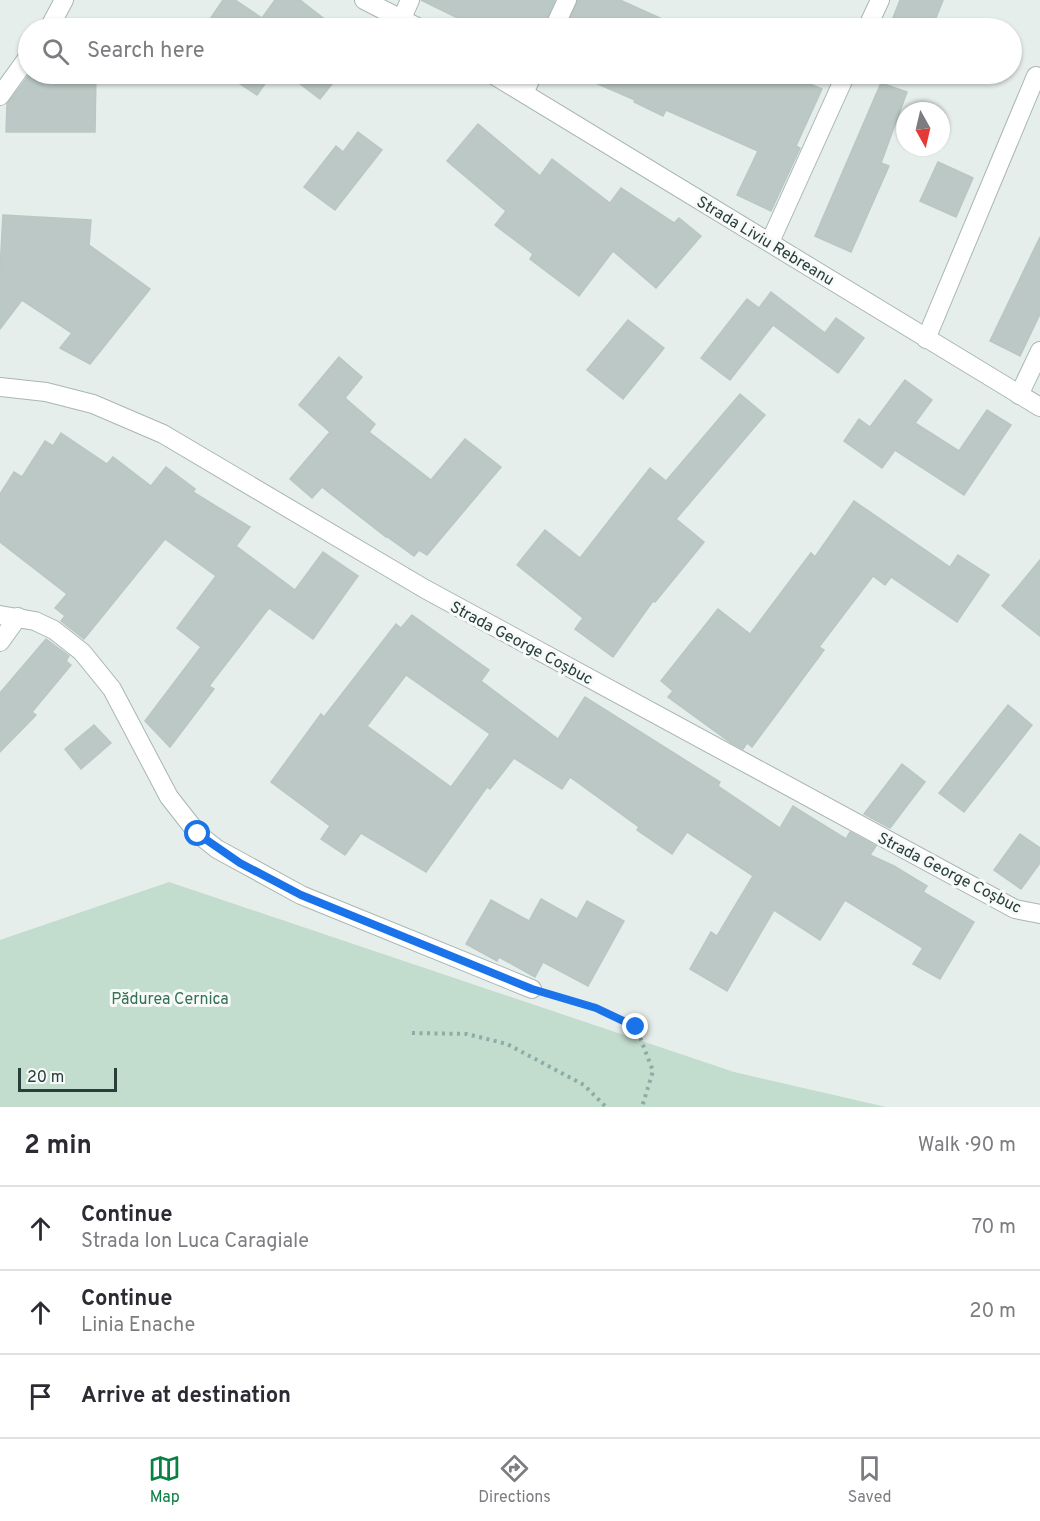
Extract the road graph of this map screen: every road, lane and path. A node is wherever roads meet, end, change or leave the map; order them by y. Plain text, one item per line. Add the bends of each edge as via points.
1 (64, 0) edge
2 (364, 0) edge
3 (410, 0) edge
4 (567, 0) edge
5 (880, 0) edge
6 (54, 18) edge
7 (402, 18) joint
8 (559, 18) edge
9 (872, 18) edge
10 (18, 71) edge
11 (1036, 76) dead end
12 (509, 84) edge
13 (528, 84) edge
14 (841, 84) edge
15 (524, 93) junction
16 (0, 96) edge
17 (770, 242) junction
18 (926, 339) junction
19 (1040, 351) edge
20 (0, 387) edge
21 (1019, 395) junction
22 (1040, 407) edge
23 (9, 616) edge
24 (0, 642) edge
25 (1040, 914) edge
26 (532, 989) joint
27 (412, 1033) dead end
28 (606, 1107) edge
29 (642, 1107) edge

1 - 6 street
2 - 7 street
3 - 7 street
4 - 8 street
5 - 9 street
10 - 16 street
11 - 18 street
12 - 15 street, Strada Liviu Rebreanu
13 - 15 street
14 - 17 street
15 - 17 street, Strada Liviu Rebreanu
17 - 18 street, Strada Liviu Rebreanu
18 - 21 street, Strada Liviu Rebreanu
19 - 21 street
20 - 25 street, Strada George Coșbuc via 46,392 93,404 163,434 424,589 1015,909
21 - 22 street, Strada Liviu Rebreanu
23 - 24 street
23 - 26 street via 54,630 97,668 169,796 198,834 217,849 301,895
26 - 29 path via 596,1008 636,1027 653,1071
27 - 28 path via 468,1034 507,1044 584,1085

